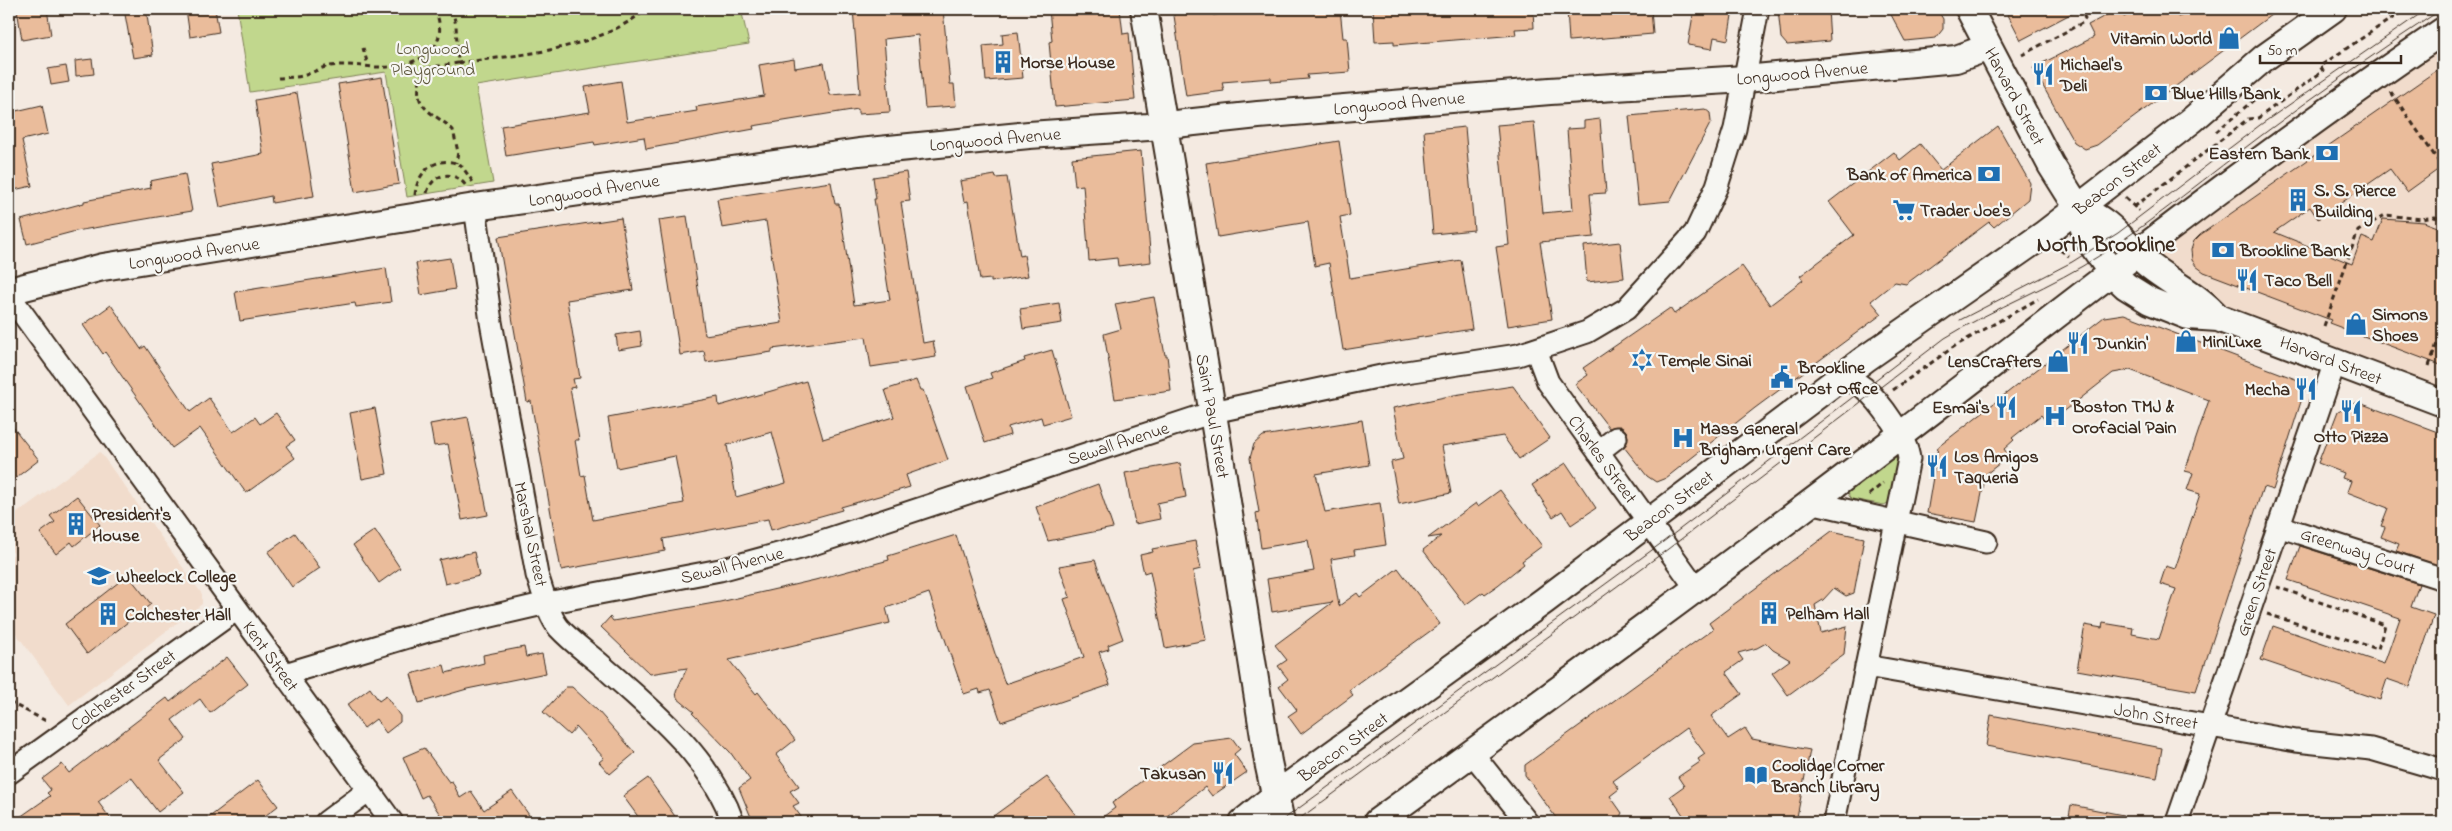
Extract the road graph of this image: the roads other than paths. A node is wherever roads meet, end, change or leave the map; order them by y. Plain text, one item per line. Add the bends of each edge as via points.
1 (1144, 9) edge
2 (1758, 9) edge
3 (1969, 9) edge
4 (2333, 9) edge
5 (2443, 31) edge
6 (1989, 47) junction
7 (1745, 78) junction
8 (1163, 126) junction
9 (471, 198) junction
10 (2078, 208) junction
11 (2137, 254) junction
12 (2112, 273) junction
13 (9, 291) edge
14 (9, 295) edge
15 (2218, 318) junction
16 (1536, 350) junction
17 (2335, 362) junction
18 (1835, 382) junction
19 (2443, 403) edge
20 (1213, 412) junction
21 (1901, 434) junction
22 (1616, 438) dead end
23 (1598, 452) junction
24 (1810, 502) junction
25 (1648, 522) junction
26 (1896, 522) junction
27 (2278, 526) junction
28 (1986, 542) dead end
29 (2437, 577) dead end
30 (1696, 588) junction
31 (547, 602) junction
32 (237, 609) junction
33 (1866, 666) junction
34 (285, 674) junction
35 (2210, 726) junction
36 (1472, 753) junction
37 (2443, 770) edge
38 (9, 772) edge
39 (369, 790) junction
40 (1276, 795) junction
41 (326, 822) edge
42 (392, 822) edge
43 (732, 822) edge
44 (1243, 822) edge
45 (1281, 822) edge
46 (1377, 822) edge
47 (1526, 822) edge
48 (1834, 822) edge
49 (2177, 822) edge

1 - 8 main road, Saint Paul Street
2 - 7 street, Sewall Avenue
3 - 6 main road, Harvard Street
4 - 10 main road, Beacon Street via 2264,58 2192,120
5 - 11 main road via 2306,125
6 - 7 main road, Longwood Avenue via 1956,59
6 - 10 main road, Harvard Street via 2051,165
7 - 8 main road, Longwood Avenue via 1258,115
7 - 16 street, Sewall Avenue via 1735,128 1719,178 1695,233 1626,309 1587,332
8 - 9 main road, Longwood Avenue via 859,152
8 - 20 main road, Saint Paul Street
9 - 13 main road, Longwood Avenue via 103,267
9 - 31 street, Marshal Street via 537,576
10 - 11 main road, Harvard Street via 2109,224
10 - 12 main road, Harvard Street via 2086,236
10 - 18 main road, Beacon Street
11 - 12 main road
11 - 15 main road, Harvard Street via 2197,298
12 - 15 main road, Harvard Street via 2155,304 2188,316
12 - 21 main road
14 - 32 street, Kent Street
15 - 17 main road, Harvard Street
16 - 20 street, Sewall Avenue via 1498,359 1386,375
16 - 23 street, Charles Street via 1548,382
17 - 19 main road, Harvard Street
17 - 27 street, Green Street
18 - 21 street via 1853,382 1864,388
18 - 25 main road, Beacon Street
20 - 31 street, Sewall Avenue via 804,547 720,570
20 - 40 main road, Saint Paul Street via 1268,762
21 - 24 main road
21 - 26 street via 1908,459
22 - 23 street
23 - 25 street, Charles Street
24 - 26 street
24 - 30 main road
25 - 30 street, Charles Street
25 - 40 main road, Beacon Street
26 - 28 street
26 - 33 street
27 - 29 street, Greenway Court
27 - 35 street, Green Street
30 - 36 main road
31 - 34 street, Sewall Avenue via 431,630
31 - 43 street, Marshal Street via 558,627 693,752
32 - 34 street, Kent Street
32 - 38 street, Colchester Street
33 - 35 street, John Street
33 - 48 street
34 - 39 street, Kent Street
35 - 37 street, John Street via 2296,741 2371,749
35 - 49 street, Green Street
36 - 46 main road
36 - 47 street
39 - 41 street
39 - 42 street, Kent Street
40 - 44 main road, Beacon Street
40 - 45 main road, Saint Paul Street

